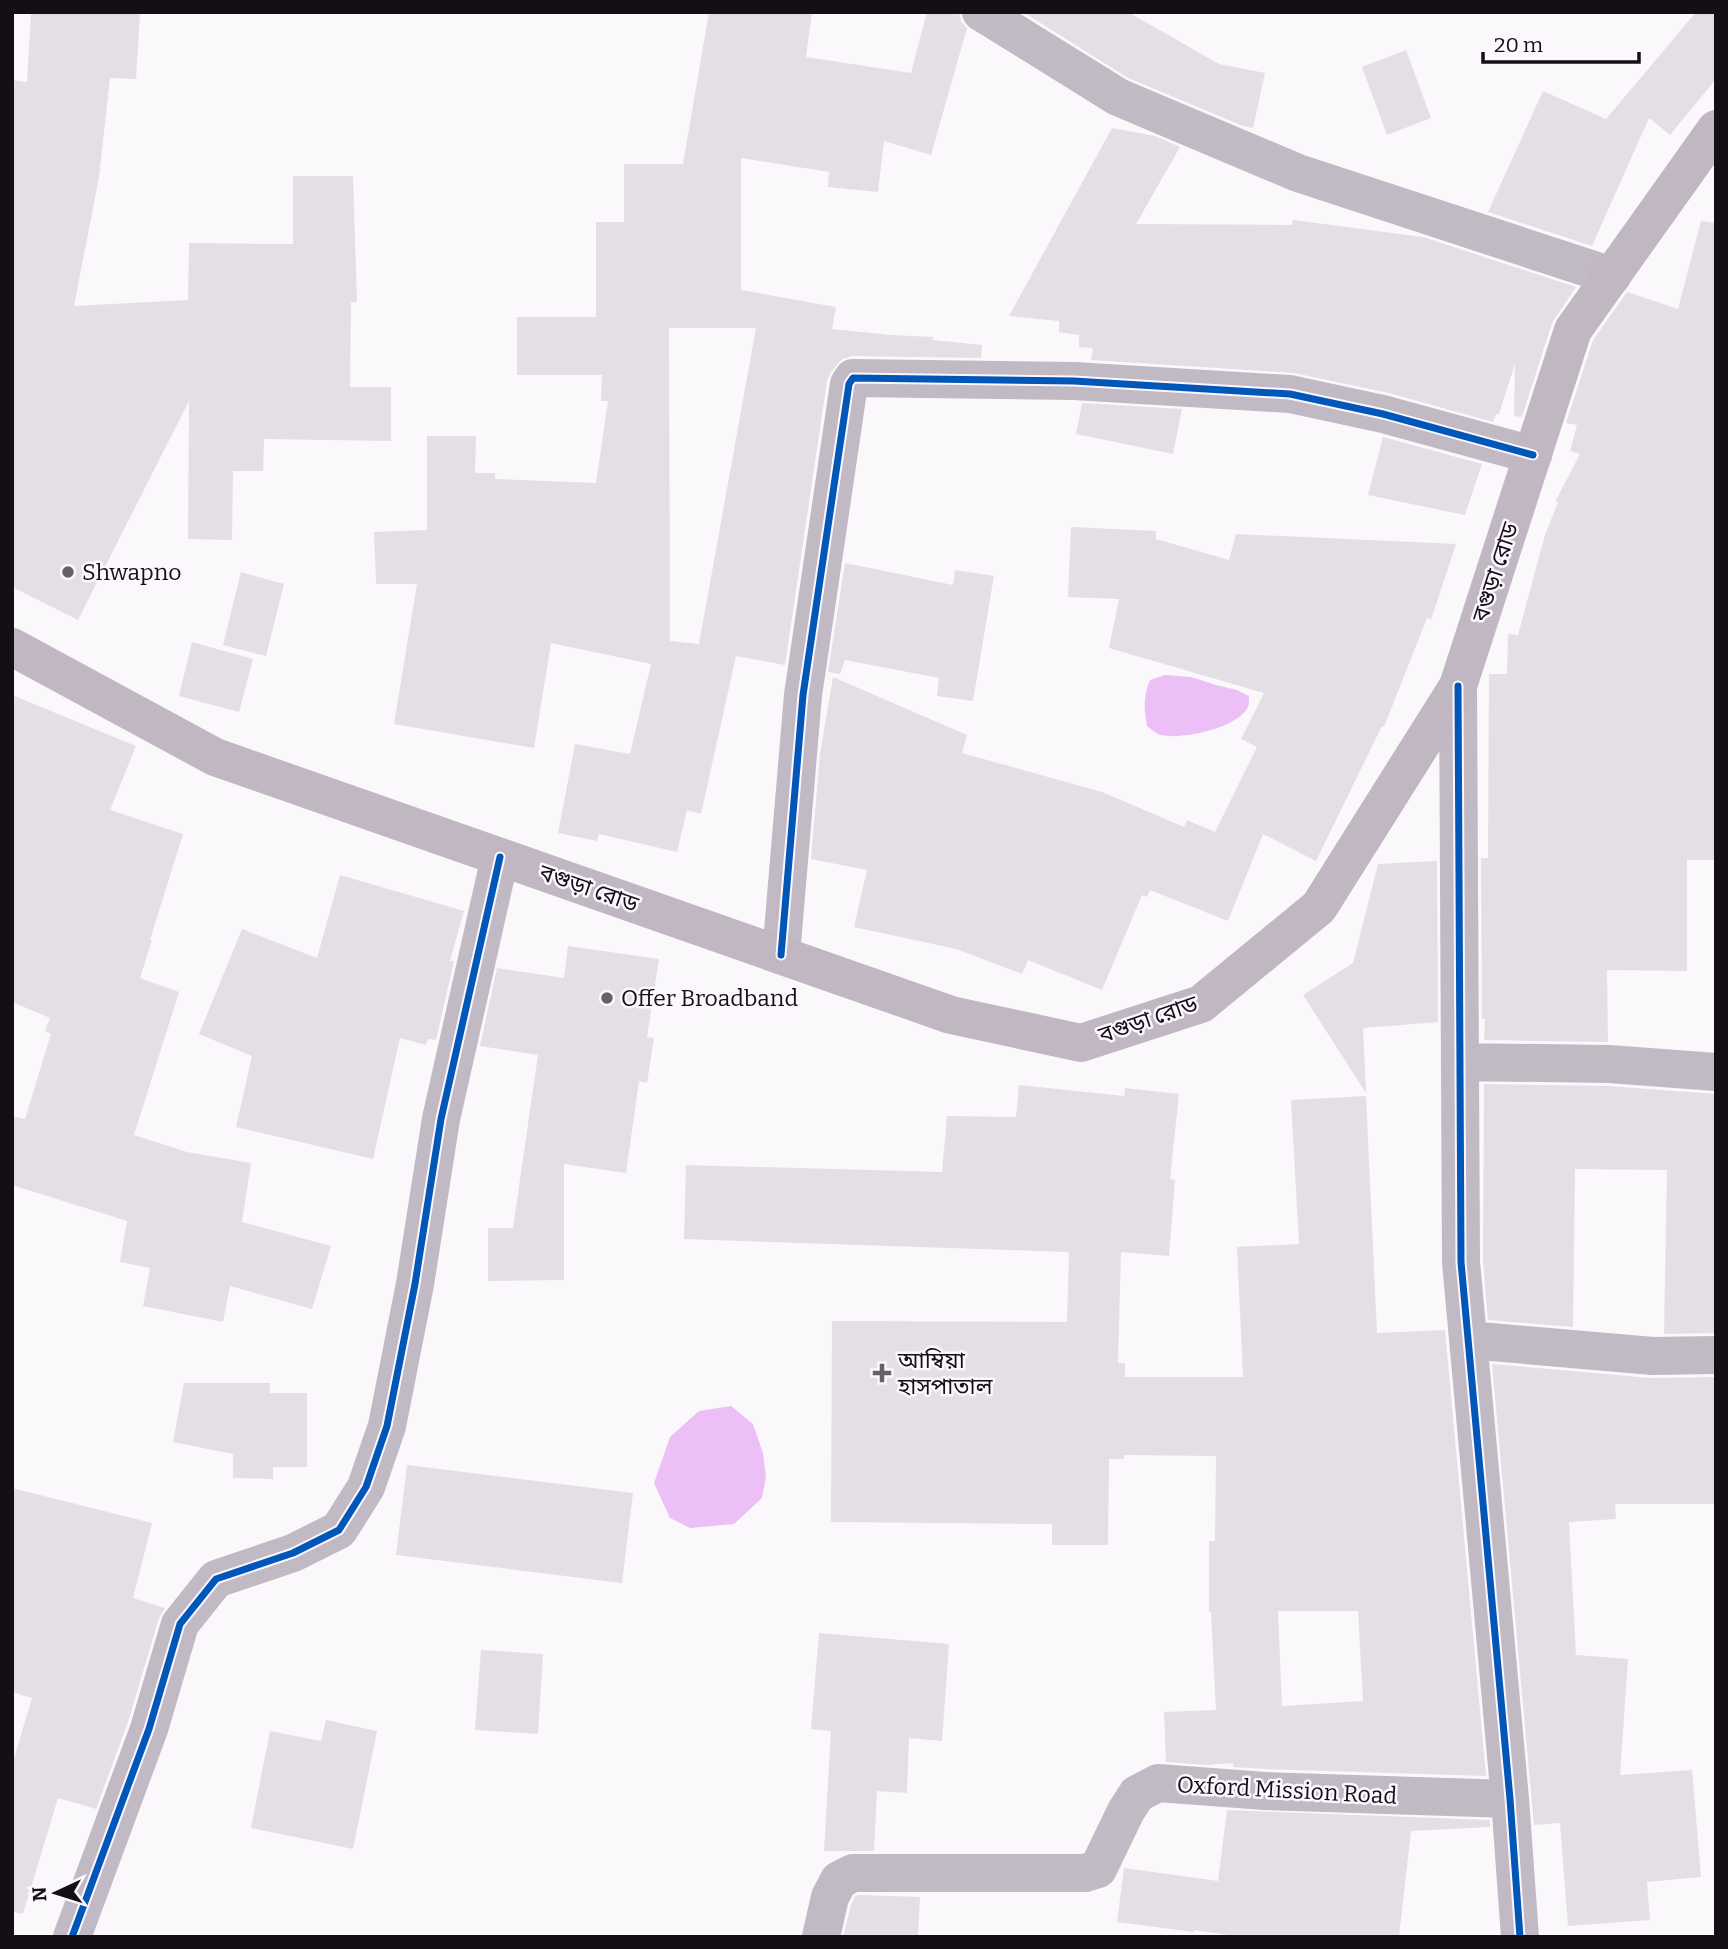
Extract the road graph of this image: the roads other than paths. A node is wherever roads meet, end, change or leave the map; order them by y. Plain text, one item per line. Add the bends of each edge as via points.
1 (981, 12) edge
2 (1716, 129) edge
3 (1612, 275) junction
4 (1533, 455) junction
5 (12, 647) edge
6 (1458, 686) junction
7 (500, 857) junction
8 (781, 955) junction
9 (1460, 1062) junction
10 (1716, 1072) edge
11 (1468, 1340) junction
12 (1716, 1355) edge
13 (1510, 1799) junction
14 (72, 1937) edge
15 (821, 1937) edge
16 (1520, 1937) edge

1 - 3 street via 1118,97 1286,168
2 - 3 main road, বগুড়া রোড
3 - 4 main road, বগুড়া রোড via 1573,330
4 - 6 main road, বগুড়া রোড
4 - 8 street via 1290,394 1074,381 853,377 803,695
5 - 7 main road, বগুড়া রোড via 215,757
6 - 8 main road, বগুড়া রোড via 1319,907 1201,1004 1081,1042 951,1015
6 - 9 street
7 - 8 main road, বগুড়া রোড
7 - 14 street via 441,1119 387,1426 366,1487 339,1530 293,1553 216,1579 180,1624 149,1729
9 - 10 street via 1609,1064
9 - 11 street via 1461,1262
11 - 12 street via 1653,1356
11 - 13 street
13 - 15 street, Oxford Mission Road via 1158,1783 1136,1794 1098,1869 1085,1873 853,1873 839,1880 830,1897
13 - 16 street

